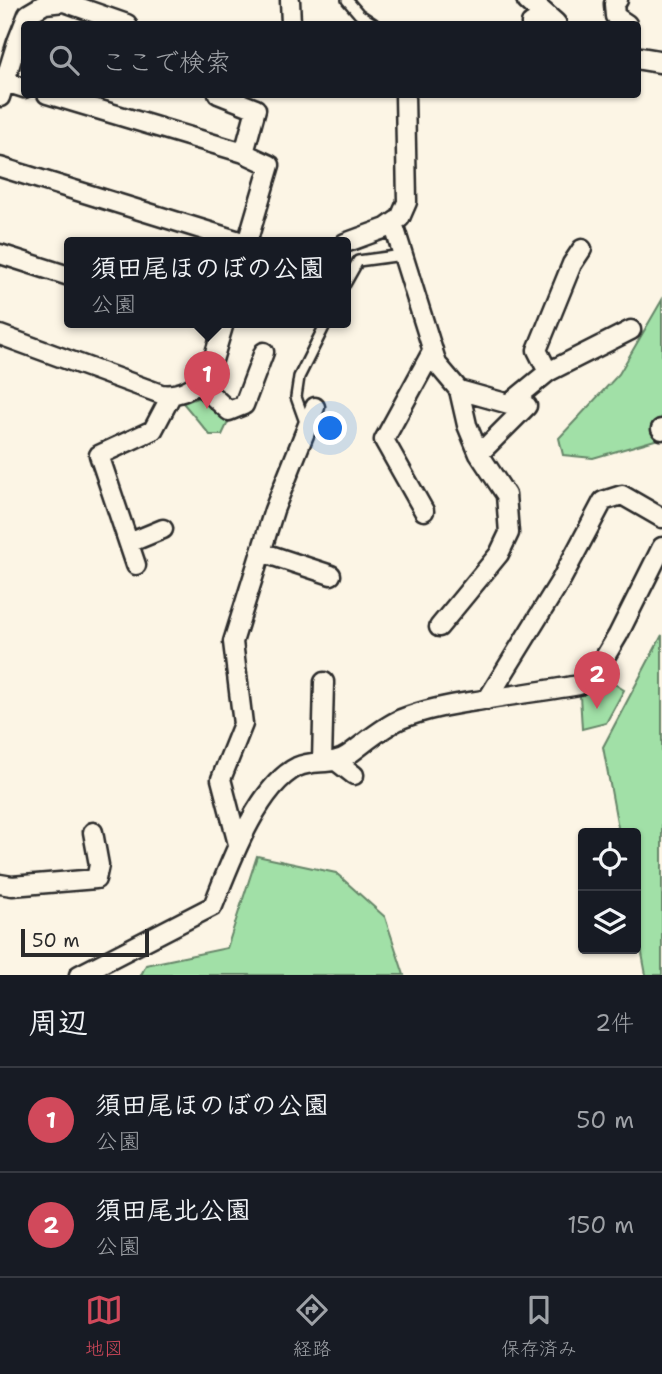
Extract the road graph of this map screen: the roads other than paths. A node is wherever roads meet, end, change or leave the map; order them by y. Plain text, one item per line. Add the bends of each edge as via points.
1 (290, 0) edge
2 (347, 0) edge
3 (618, 0) edge
4 (26, 21) edge
5 (118, 21) edge
6 (291, 21) edge
7 (370, 21) edge
8 (622, 21) edge
9 (21, 34) edge
10 (641, 58) edge
11 (662, 62) edge
12 (21, 88) edge
13 (2, 89) edge
14 (60, 98) edge
15 (228, 98) edge
16 (405, 98) edge
17 (244, 153) junction
18 (0, 167) edge
19 (393, 223) junction
20 (227, 237) edge
21 (248, 237) edge
22 (351, 241) edge
23 (582, 249) dead end
24 (0, 254) edge
25 (403, 256) junction
26 (351, 273) edge
27 (64, 274) edge
28 (221, 328) edge
29 (324, 328) edge
30 (631, 330) dead end
31 (0, 335) edge
32 (433, 350) junction
33 (264, 352) dead end
34 (548, 372) junction
35 (198, 383) junction
36 (459, 390) junction
37 (171, 396) junction
38 (527, 406) dead end
39 (315, 407) dead end
40 (307, 428) junction
41 (479, 454) junction
42 (660, 510) edge
43 (424, 511) dead end
44 (163, 529) dead end
45 (129, 542) junction
46 (661, 550) edge
47 (261, 552) junction
48 (136, 565) dead end
49 (331, 575) dead end
50 (439, 627) dead end
51 (324, 682) dead end
52 (487, 699) junction
53 (329, 762) junction
54 (354, 775) dead end
55 (93, 832) dead end
56 (237, 844) junction
57 (0, 884) edge
58 (79, 975) edge

1 - 6 street
2 - 7 lane
3 - 8 street via 615,16
4 - 5 street via 28,14 45,4 64,2
9 - 13 street
10 - 11 street
12 - 13 street
14 - 17 street
15 - 17 street via 256,109
16 - 19 street via 407,202
17 - 21 street via 270,165
18 - 20 street
19 - 22 street
19 - 25 street
23 - 34 street via 537,350
24 - 27 street
25 - 26 lane via 358,261
25 - 32 street
28 - 35 street via 208,377
29 - 40 lane via 299,377 296,397
30 - 34 street
31 - 37 street
32 - 36 street via 437,364
32 - 43 street via 384,440
33 - 35 street via 244,405 229,411
34 - 36 street via 509,404
35 - 37 street
36 - 41 street
37 - 45 street via 153,430 99,456
38 - 41 street
39 - 40 street
40 - 47 street
41 - 50 street via 506,495 509,533 499,554
42 - 52 street via 622,495 603,501 561,580
44 - 45 street
45 - 48 street
46 - 52 street via 596,672 579,685
47 - 49 street
47 - 56 street via 233,642 243,724 221,779
51 - 53 street
52 - 53 street via 438,706 400,719 348,755
53 - 54 street
53 - 56 street via 296,768 274,786
55 - 57 street via 99,865 96,878
56 - 58 street via 213,906

